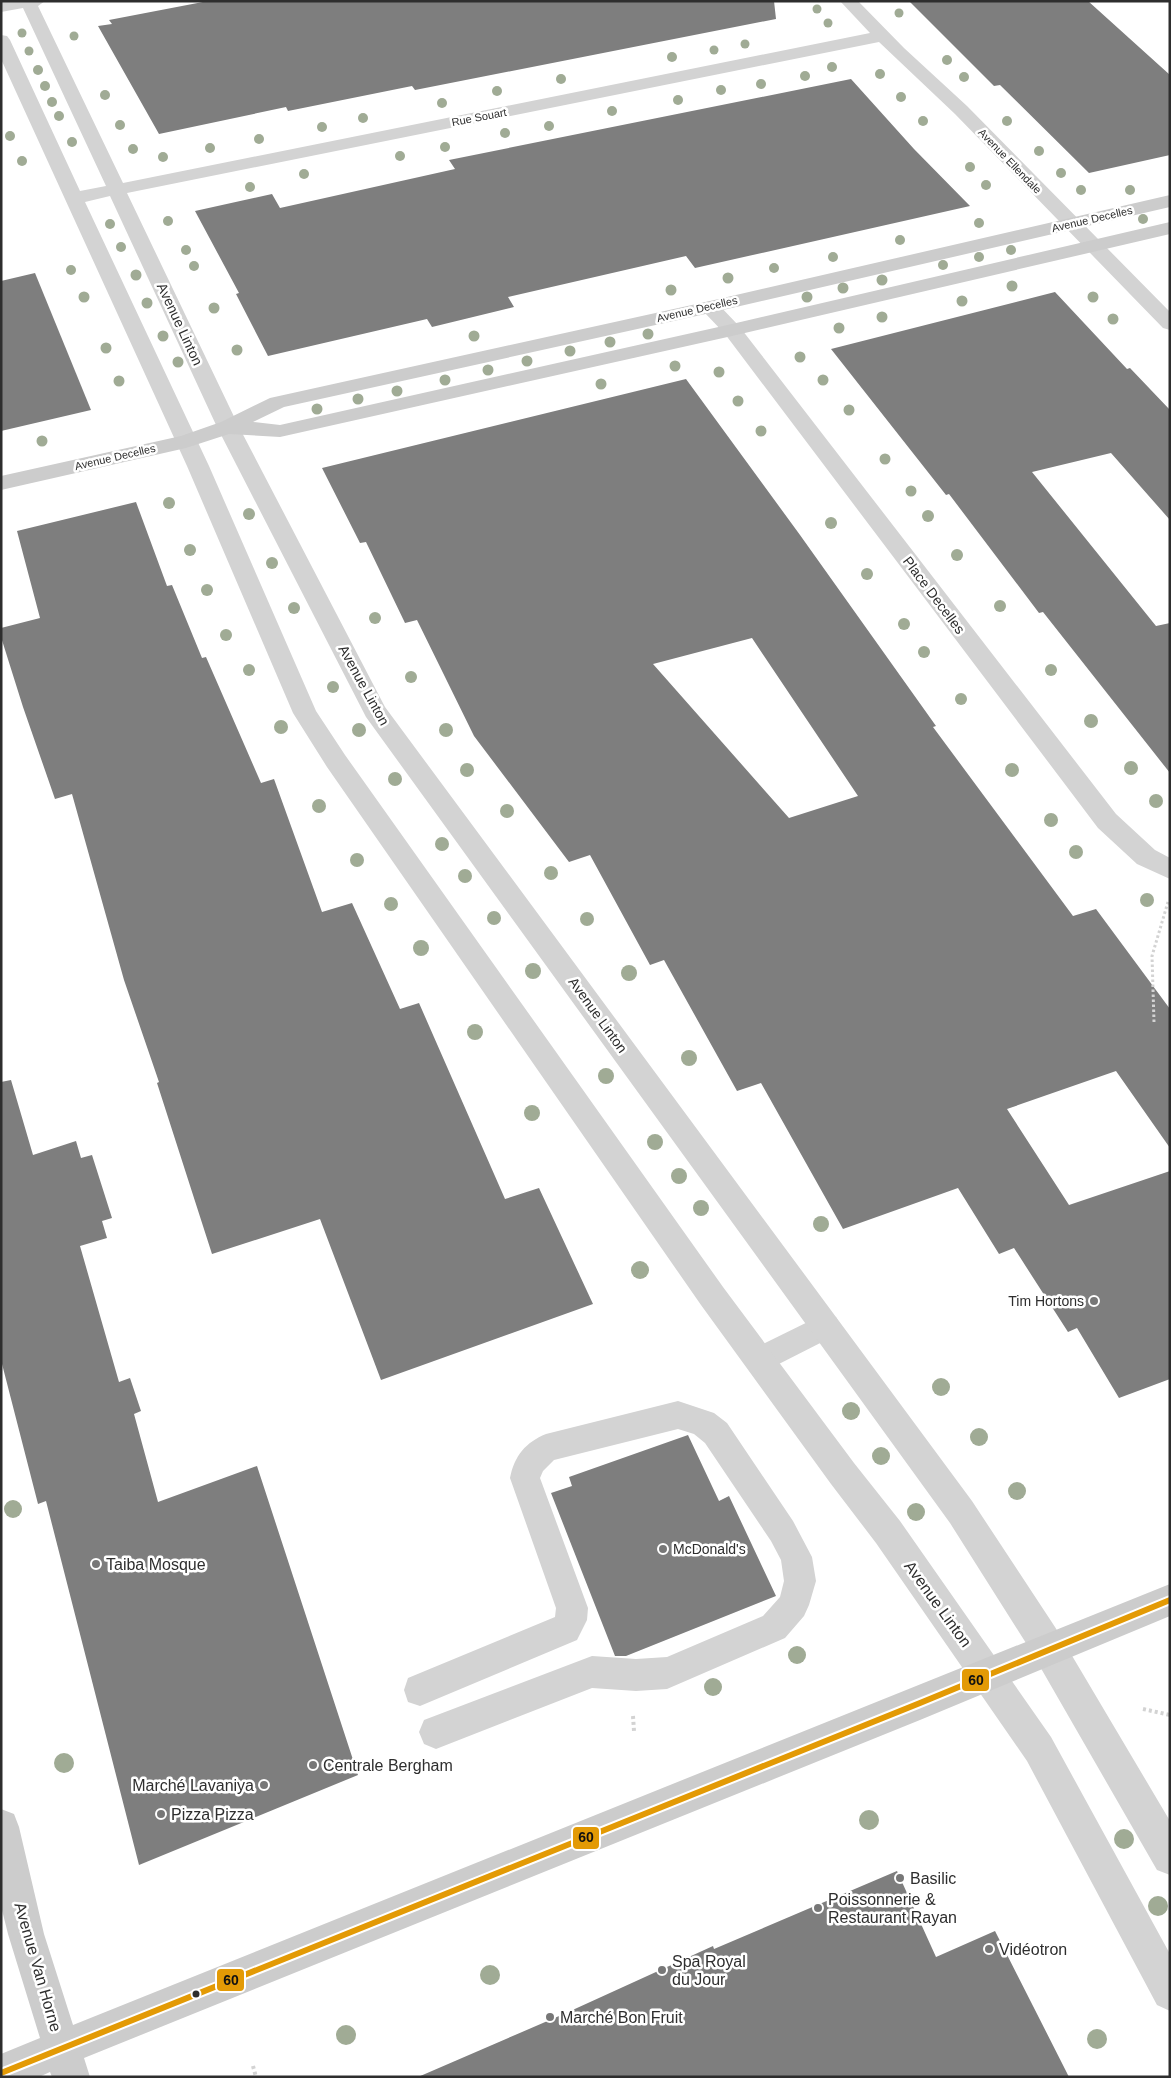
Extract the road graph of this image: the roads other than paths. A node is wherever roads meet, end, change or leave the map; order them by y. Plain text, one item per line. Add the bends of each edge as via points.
1 (848, 1) edge
2 (31, 2) edge
3 (1, 7) edge
4 (883, 36) junction
5 (1, 40) edge
6 (117, 190) junction
7 (75, 198) junction
8 (1170, 202) edge
9 (1072, 224) junction
10 (1170, 228) edge
11 (1092, 246) junction
12 (710, 307) junction
13 (1170, 324) edge
14 (732, 330) junction
15 (228, 427) junction
16 (186, 440) junction
17 (1, 483) edge
18 (1170, 869) edge
19 (826, 1326) junction
20 (761, 1359) junction
21 (1170, 1600) edge
22 (1050, 1651) junction
23 (988, 1673) junction
24 (420, 1690) dead end
25 (436, 1732) dead end
26 (1, 1827) edge
27 (1170, 1857) edge
28 (1170, 1992) edge
29 (66, 2063) edge
30 (1, 2073) edge

1 - 4 street, Avenue Ellendale
2 - 3 street
2 - 6 street, Avenue Linton
4 - 6 street, Rue Souart
4 - 9 street, Avenue Ellendale via 961,110
5 - 7 street, Avenue Linton
6 - 7 street, Rue Souart
6 - 15 street, Avenue Linton
7 - 16 street, Avenue Linton
8 - 9 street, Avenue Decelles
9 - 11 street, Avenue Ellendale
9 - 12 street, Avenue Decelles
10 - 11 street, Avenue Decelles
11 - 13 street, Avenue Ellendale
11 - 14 street, Avenue Decelles
12 - 14 street, Place Decelles
12 - 15 street, Avenue Decelles via 277,402
14 - 15 street, Avenue Decelles via 280,431
14 - 18 street, Place Decelles via 1106,822 1146,857
15 - 16 street, Avenue Decelles
15 - 19 street, Avenue Linton via 375,711
16 - 17 street, Avenue Decelles
16 - 20 street, Avenue Linton via 305,713 701,1279
19 - 20 lane
19 - 22 street, Avenue Linton via 982,1542
20 - 23 street, Avenue Linton
21 - 22 street
22 - 23 street
22 - 27 street, Avenue Linton
23 - 28 street, Avenue Linton via 1039,1748
23 - 29 street
24 - 25 lane via 566,1629 571,1620 572,1608 526,1478 526,1467 536,1454 546,1448 678,1415 704,1422 716,1433 796,1557 800,1582 793,1606 774,1626 667,1673 592,1672
26 - 29 street, Avenue Van Horne via 26,1934
29 - 30 street

